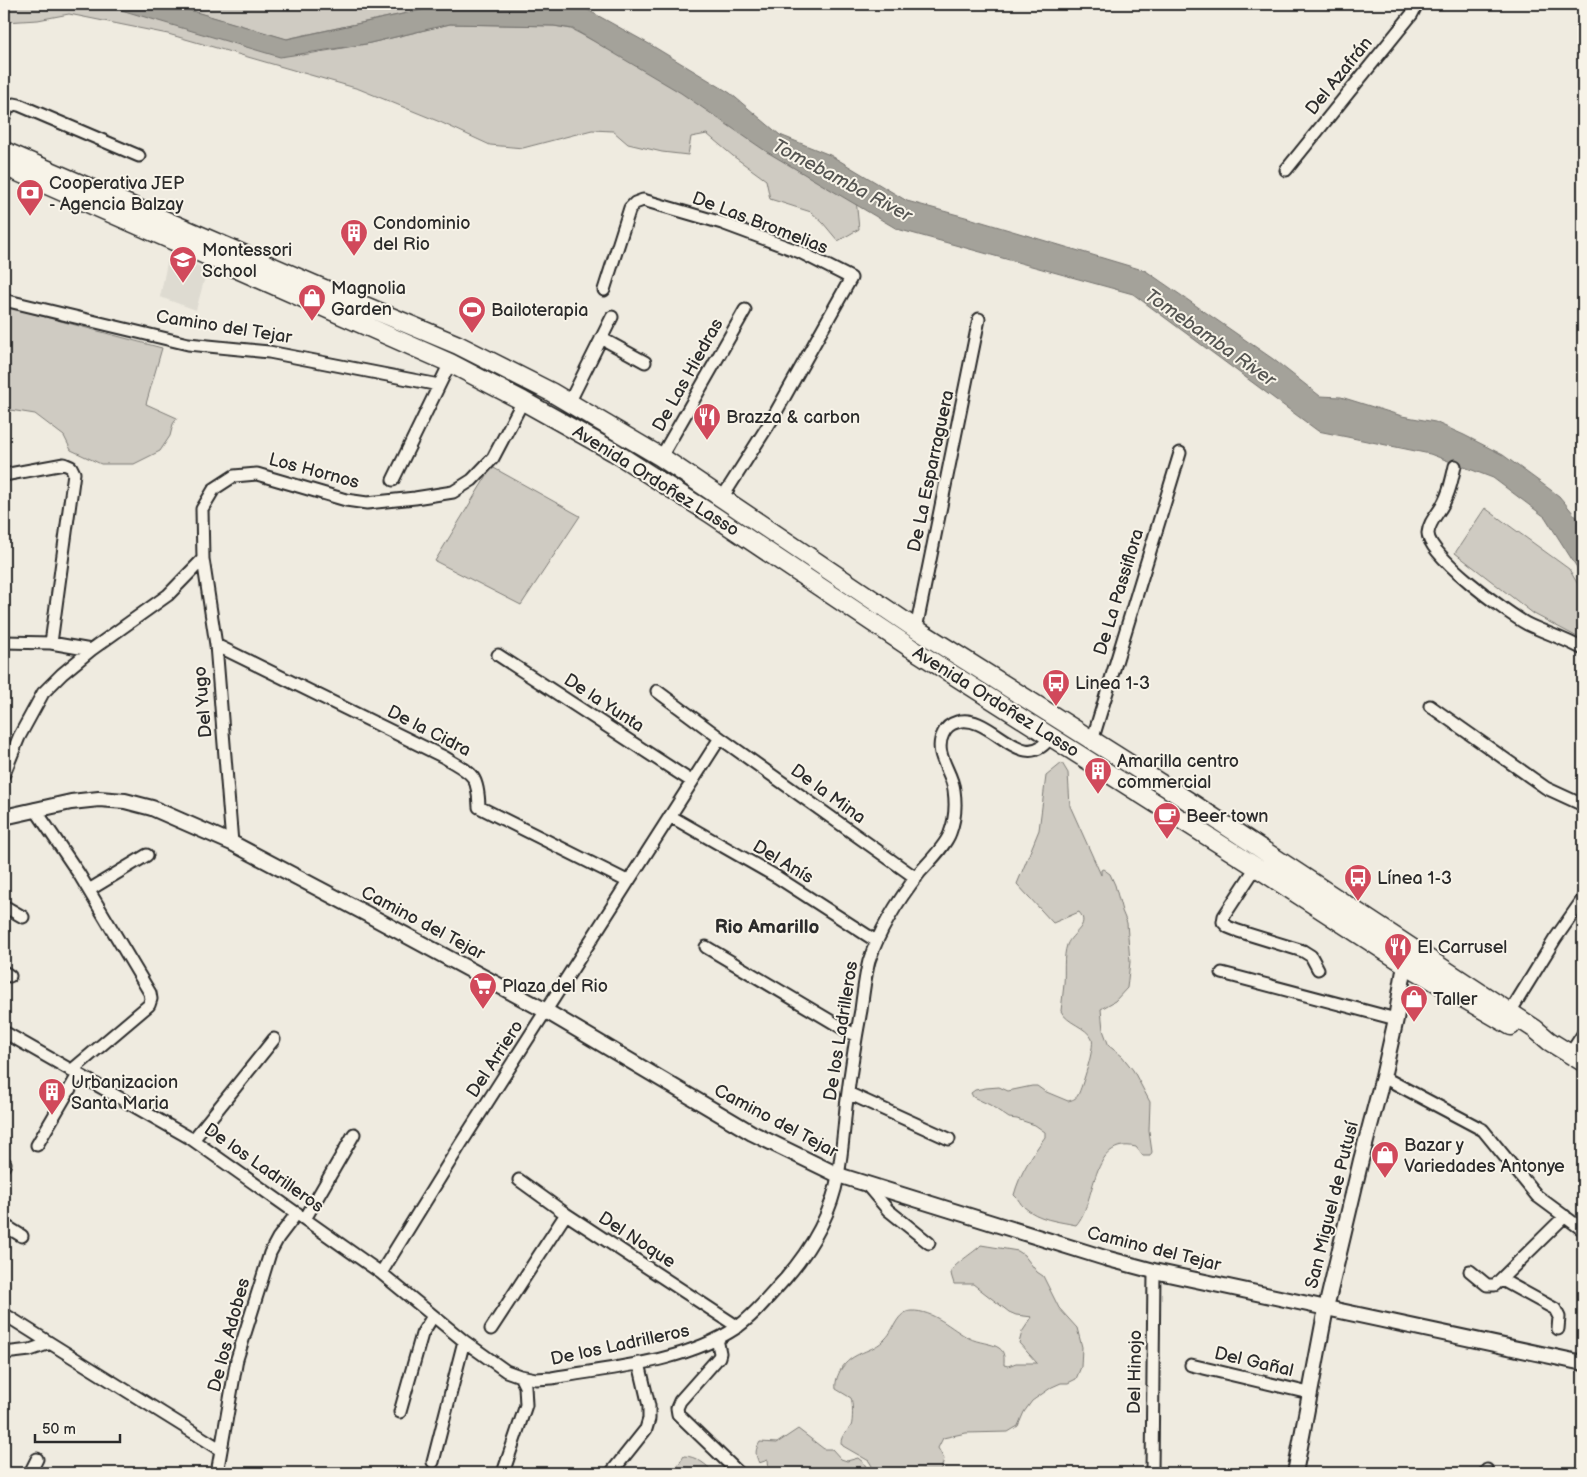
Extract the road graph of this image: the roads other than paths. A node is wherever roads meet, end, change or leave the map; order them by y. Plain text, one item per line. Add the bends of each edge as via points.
1 (1417, 4) edge
2 (4, 118) edge
3 (4, 151) edge
4 (139, 156) dead end
5 (4, 166) edge
6 (1286, 170) dead end
7 (604, 290) dead end
8 (4, 300) edge
9 (745, 310) dead end
10 (612, 317) dead end
11 (979, 319) dead end
12 (601, 338) junction
13 (645, 362) dead end
14 (450, 363) junction
15 (532, 382) junction
16 (439, 384) junction
17 (523, 401) junction
18 (569, 402) junction
19 (1180, 453) dead end
20 (661, 457) junction
21 (1455, 466) dead end
22 (4, 475) edge
23 (393, 480) dead end
24 (722, 498) junction
25 (203, 558) junction
26 (916, 629) junction
27 (4, 642) edge
28 (51, 643) junction
29 (216, 646) junction
30 (1583, 648) edge
31 (91, 650) junction
32 (498, 655) dead end
33 (657, 691) dead end
34 (1430, 706) dead end
35 (1051, 736) junction
36 (720, 738) junction
37 (1092, 741) junction
38 (4, 774) edge
39 (691, 781) junction
40 (1583, 805) edge
41 (35, 809) junction
42 (4, 816) edge
43 (670, 816) junction
44 (232, 844) junction
45 (147, 855) dead end
46 (1256, 867) junction
47 (916, 878) junction
48 (627, 881) junction
49 (89, 890) junction
50 (1583, 899) edge
51 (4, 906) edge
52 (23, 917) dead end
53 (876, 941) junction
54 (706, 947) dead end
55 (1409, 956) junction
56 (1318, 969) dead end
57 (1222, 973) dead end
58 (546, 1011) junction
59 (1507, 1017) junction
60 (1396, 1019) junction
61 (4, 1032) edge
62 (1583, 1034) edge
63 (856, 1036) junction
64 (274, 1039) dead end
65 (1577, 1058) edge
66 (75, 1073) junction
67 (1384, 1077) junction
68 (848, 1093) junction
69 (354, 1134) dead end
70 (950, 1139) dead end
71 (193, 1140) junction
72 (37, 1145) dead end
73 (838, 1175) junction
74 (519, 1180) dead end
75 (866, 1184) junction
76 (566, 1214) junction
77 (301, 1216) junction
78 (1565, 1216) junction
79 (4, 1225) edge
80 (1583, 1230) edge
81 (22, 1236) dead end
82 (929, 1243) dead end
83 (1154, 1271) junction
84 (1470, 1271) dead end
85 (381, 1273) junction
86 (1502, 1280) junction
87 (1326, 1308) junction
88 (4, 1314) edge
89 (433, 1316) junction
90 (738, 1327) junction
91 (491, 1329) dead end
92 (1558, 1329) dead end
93 (464, 1340) junction
94 (717, 1340) junction
95 (50, 1343) junction
96 (4, 1353) edge
97 (639, 1363) junction
98 (1583, 1363) edge
99 (1190, 1365) dead end
100 (520, 1376) junction
101 (1309, 1393) junction
102 (400, 1412) dead end
103 (220, 1450) junction
104 (37, 1459) dead end
105 (433, 1462) dead end
106 (30, 1473) edge
107 (217, 1473) edge
108 (503, 1473) edge
109 (611, 1473) edge
110 (739, 1473) edge
111 (1152, 1473) edge
112 (1295, 1473) edge

1 - 6 street, Del Azafrán
2 - 4 street via 8,108 19,105
3 - 15 main road, Avenida Ordoñez Lasso via 458,345
5 - 14 main road, Avenida Ordoñez Lasso
7 - 24 street, De Las Bromelias via 630,208 642,200 766,239 800,252 850,278 771,421
8 - 16 street, Camino del Tejar via 188,344 269,352
9 - 20 street, De Las Hiedras
10 - 12 street
11 - 26 street, De La Esparraguera
12 - 13 street
12 - 18 street
14 - 16 street
14 - 17 main road, Avenida Ordoñez Lasso
15 - 17 street
15 - 18 main road, Avenida Ordoñez Lasso
16 - 23 street
17 - 25 street, Los Hornos via 493,458 472,480 453,492 367,503 257,474 234,476 214,489 202,509
17 - 35 main road, Avenida Ordoñez Lasso via 658,479 911,648
18 - 20 main road, Avenida Ordoñez Lasso
19 - 37 street, De La Passiflora
20 - 24 main road, Avenida Ordoñez Lasso
21 - 30 street via 1442,506 1431,523 1428,534 1432,546 1459,574 1503,609 1526,623
22 - 28 street via 64,464 74,473
24 - 26 main road, Avenida Ordoñez Lasso
25 - 29 street, Del Yugo
25 - 31 street via 168,595
26 - 37 main road, Avenida Ordoñez Lasso
27 - 28 street
28 - 31 street
29 - 44 street, Del Yugo
29 - 48 street, De la Cidra via 444,757 471,773 479,787 479,807
31 - 38 street via 43,693 19,737
32 - 39 street, De la Yunta
33 - 36 street, De la Mina
34 - 40 street via 1546,788
35 - 46 main road, Avenida Ordoñez Lasso
35 - 47 street, De los Ladrilleros via 1039,749 1029,751 1019,749 976,723 960,721 949,725 939,744 954,788 955,813 950,836
36 - 39 street, Del Arriero
36 - 47 street, De la Mina
37 - 55 main road, Avenida Ordoñez Lasso via 1193,804
39 - 43 street, Del Arriero
41 - 42 street, Camino del Tejar
41 - 44 street, Camino del Tejar via 99,799 125,802 152,808
41 - 49 street
43 - 48 street, Del Arriero
43 - 53 street, Del Anís via 777,877
44 - 58 street, Camino del Tejar
45 - 49 street
46 - 55 main road, Avenida Ordoñez Lasso
46 - 56 street via 1223,922 1238,931 1303,950 1311,956
47 - 53 street, De los Ladrilleros
48 - 58 street, Del Arriero
49 - 66 street via 151,999
50 - 59 street
51 - 52 street
53 - 63 street, De los Ladrilleros via 868,965
54 - 63 street
55 - 59 main road, Avenida Ordoñez Lasso
55 - 60 street, San Miguel de Putusí
57 - 60 street
58 - 73 street, Camino del Tejar via 752,1133
58 - 85 street, Del Arriero
59 - 65 main road, Avenida Ordoñez Lasso via 1535,1029 1549,1042
60 - 67 street, San Miguel de Putusí
61 - 66 street, De los Ladrilleros
62 - 65 street
63 - 68 street, De los Ladrilleros
64 - 71 street
66 - 71 street, De los Ladrilleros
66 - 72 street
67 - 78 street via 1483,1130 1537,1196
67 - 87 street, San Miguel de Putusí
68 - 70 street
68 - 73 street, De los Ladrilleros
69 - 77 street, De los Adobes
71 - 77 street, De los Ladrilleros
73 - 75 street, Camino del Tejar
73 - 90 street, De los Ladrilleros via 831,1206 816,1238 793,1269
74 - 76 street, Del Noque
75 - 82 street via 888,1210
75 - 83 street, Camino del Tejar
76 - 90 street, Del Noque
76 - 91 street
77 - 85 street, De los Ladrilleros
77 - 103 street, De los Adobes via 278,1238 270,1253 237,1360
78 - 80 street
78 - 86 street
79 - 81 street
83 - 87 street, Camino del Tejar
83 - 111 street, Del Hinojo
84 - 86 street via 1487,1285
85 - 89 street, De los Ladrilleros
86 - 92 street via 1555,1309 1559,1317
87 - 98 street, Camino del Tejar
87 - 101 street, San Miguel de Putusí
88 - 95 street
89 - 93 street, De los Ladrilleros
89 - 102 street via 422,1334
90 - 94 street, De los Ladrilleros
93 - 100 street, De los Ladrilleros via 506,1371
93 - 105 street
94 - 97 street, De los Ladrilleros via 676,1355
94 - 110 street via 720,1354 677,1408 678,1414
95 - 96 street via 30,1350
95 - 103 street
97 - 100 street, De los Ladrilleros via 552,1378
97 - 109 street via 650,1419 646,1429
99 - 101 street, Del Gañal
100 - 108 street via 525,1386 526,1405
101 - 112 street, San Miguel de Putusí
103 - 107 street, De los Adobes
104 - 106 street

